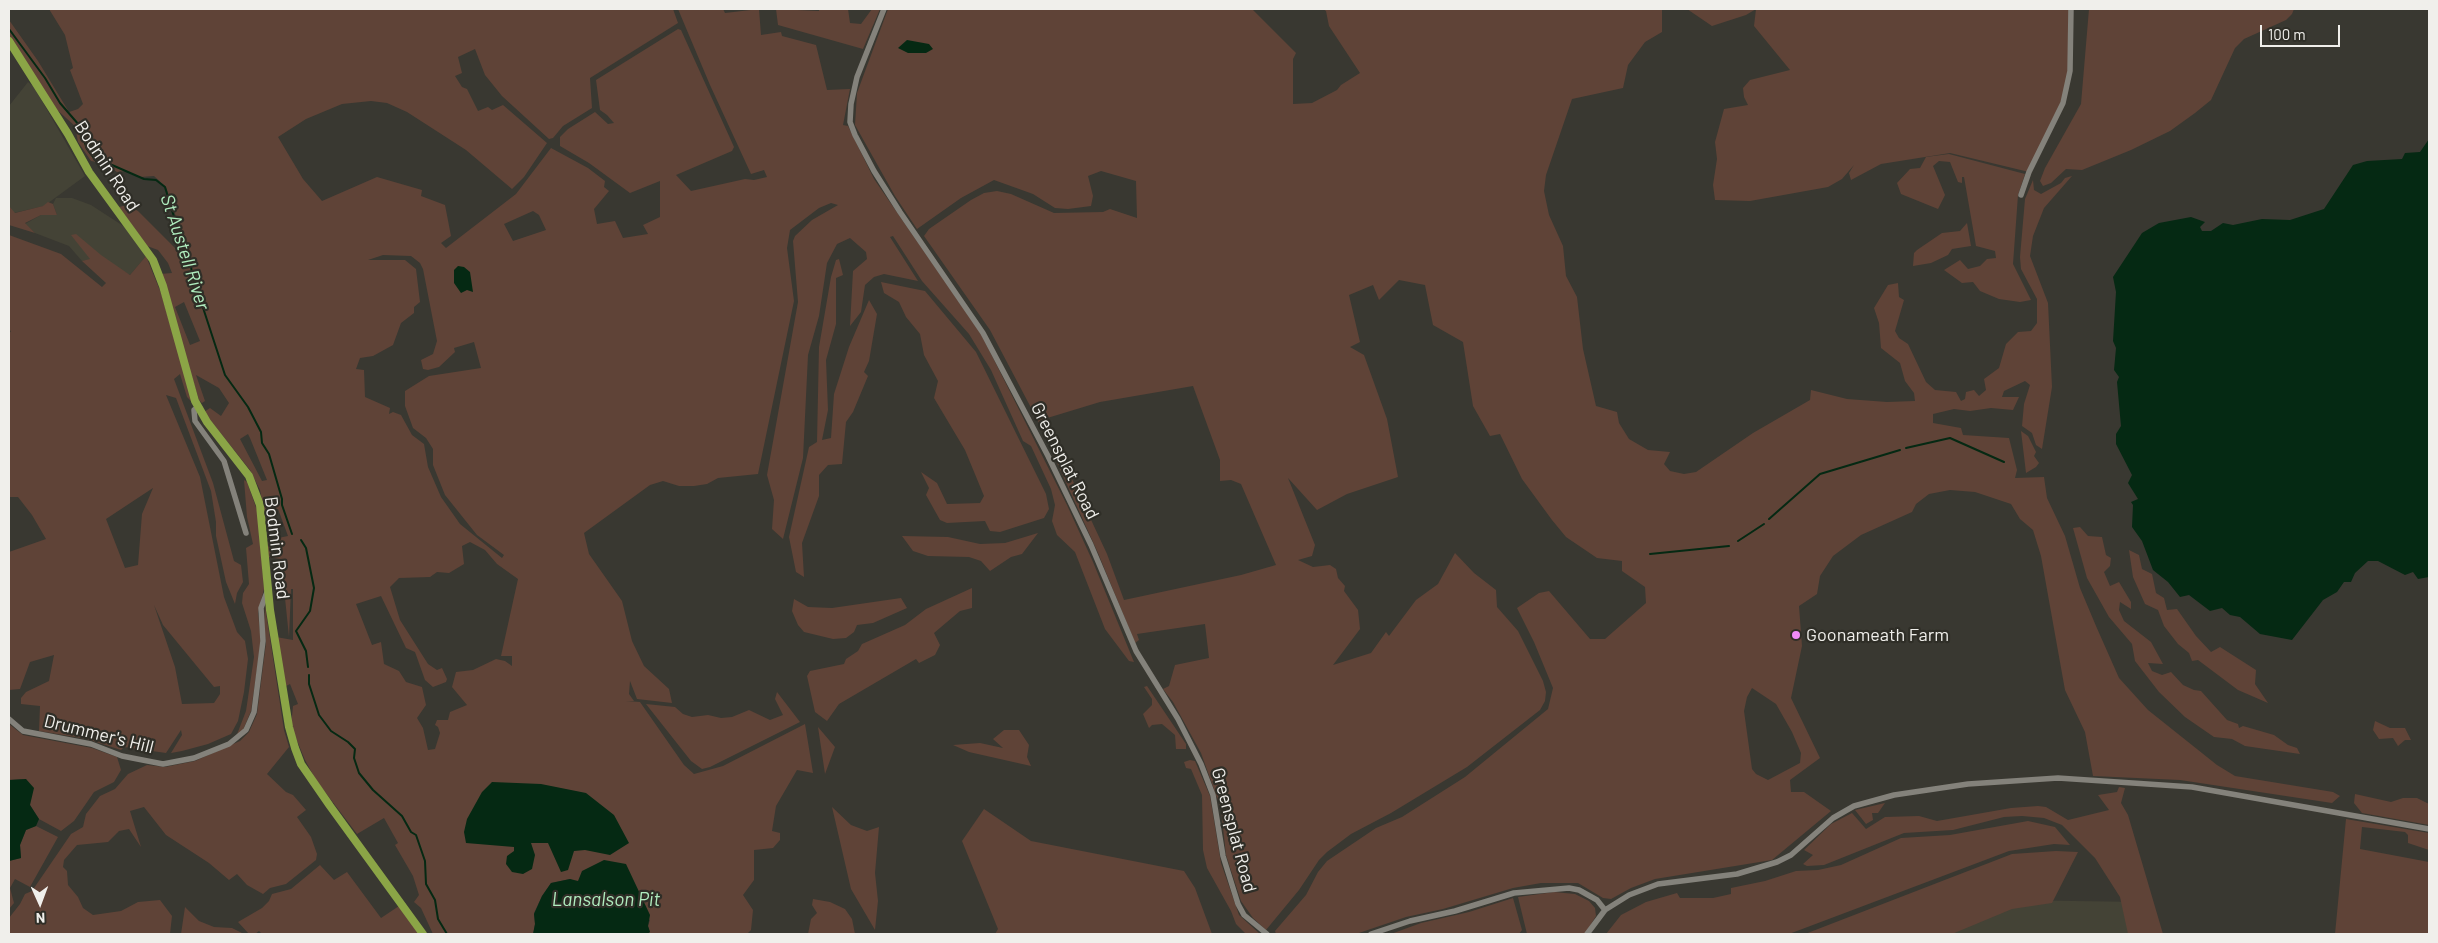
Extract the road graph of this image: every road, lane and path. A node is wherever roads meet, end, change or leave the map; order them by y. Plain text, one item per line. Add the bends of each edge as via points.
1 (884, 9) edge
2 (2071, 9) edge
3 (9, 41) edge
4 (2021, 195) dead end
5 (198, 407) junction
6 (246, 533) dead end
7 (268, 592) junction
8 (9, 719) edge
9 (2429, 829) edge
10 (1605, 910) junction
11 (423, 934) edge
12 (1267, 934) edge
13 (1370, 934) edge
14 (1587, 934) edge

1 - 12 street, Greensplat Road via 857,76 850,122 855,135 900,212 983,333 1048,456 1091,545 1136,651 1178,719 1201,764 1213,795 1223,856 1238,904 1244,915
2 - 4 street via 2070,71 2063,103
3 - 5 main road, Bodmin Road via 89,172 153,260
5 - 6 street via 194,410 195,421 224,461
5 - 7 main road, Bodmin Road via 249,476 257,495
7 - 8 street, Drummer's Hill via 261,608 263,641 254,712 246,730 229,744 194,758 155,763 122,756 91,744 23,731
7 - 11 main road, Bodmin Road via 289,728 301,764
9 - 10 street via 2192,787 2058,778 1968,784 1894,795 1854,806 1833,818 1791,855 1777,862 1737,874 1658,884 1629,895
10 - 13 street via 1597,900 1579,890 1550,888 1514,892
10 - 14 street

